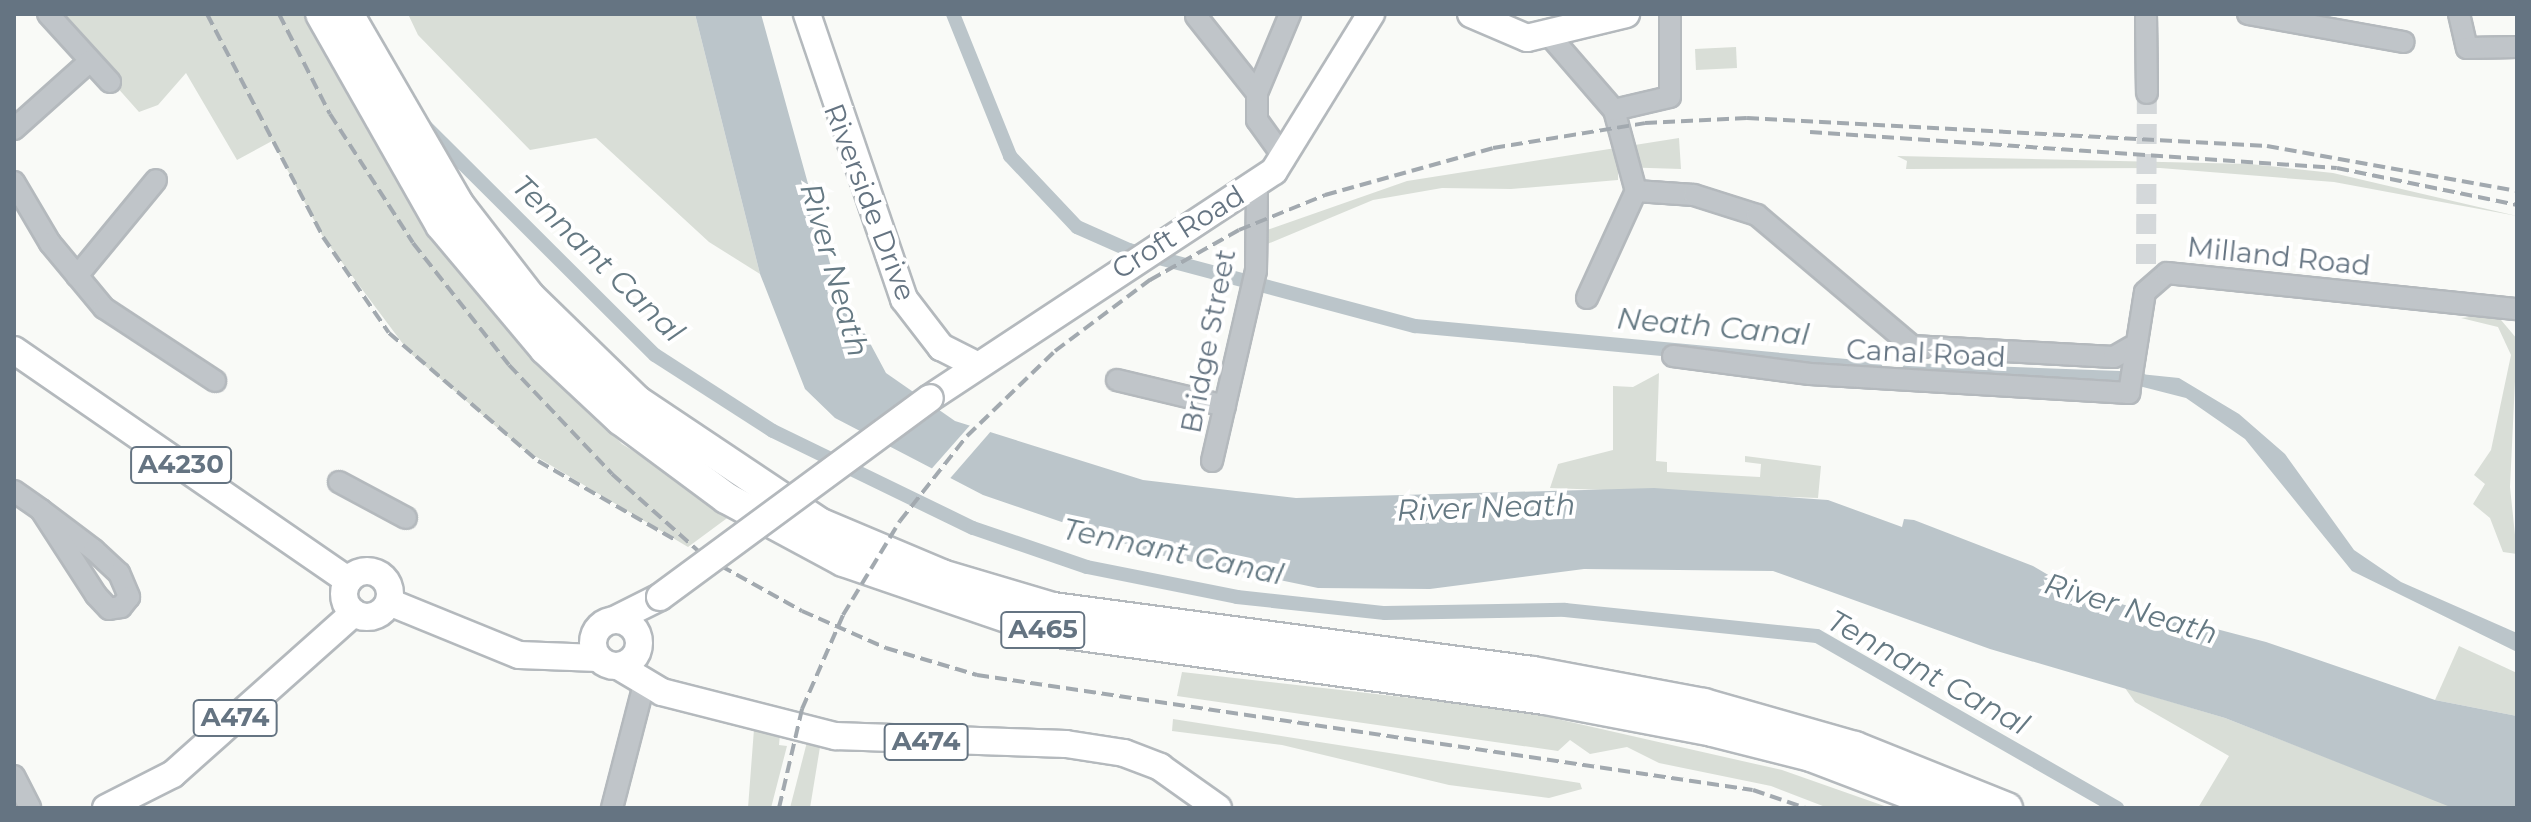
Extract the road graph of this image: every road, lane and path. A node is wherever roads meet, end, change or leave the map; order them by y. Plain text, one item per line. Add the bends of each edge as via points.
1 (48, 14) edge
2 (321, 14) edge
3 (348, 14) edge
4 (807, 14) edge
5 (1290, 14) edge
6 (1371, 14) edge
7 (1471, 14) edge
8 (1626, 14) edge
9 (1670, 14) edge
10 (2146, 14) edge
11 (2248, 14) edge
12 (2459, 14) edge
13 (1196, 16) edge
14 (1549, 35) junction
15 (2404, 42) dead end
16 (2517, 47) edge
17 (356, 55) junction
18 (90, 61) junction
19 (110, 82) dead end
20 (1257, 93) junction
21 (2147, 93) tunnel mouth
22 (1614, 110) junction
23 (14, 129) edge
24 (1285, 159) junction
25 (156, 180) dead end
26 (14, 182) edge
27 (1257, 184) junction
28 (1636, 191) junction
29 (2146, 264) tunnel mouth
30 (77, 276) junction
31 (2145, 292) junction
32 (1587, 298) dead end
33 (2517, 309) edge
34 (941, 347) junction
35 (2131, 347) junction
36 (14, 350) edge
37 (1673, 356) dead end
38 (973, 363) junction
39 (1117, 380) dead end
40 (215, 381) dead end
41 (934, 395) junction
42 (1225, 406) junction
43 (1212, 461) dead end
44 (339, 482) dead end
45 (14, 491) edge
46 (41, 510) junction
47 (406, 518) dead end
48 (348, 580) junction
49 (389, 602) junction
50 (354, 613) junction
51 (617, 643) junction
52 (644, 684) junction
53 (686, 696) junction
54 (14, 776) edge
55 (30, 808) edge
56 (106, 808) edge
57 (612, 808) edge
58 (1218, 808) edge
59 (1947, 808) edge
60 (2008, 808) edge

1 - 18 street
2 - 17 highway, A465
3 - 17 highway, A465
4 - 34 main road, Riverside Drive via 894,275
5 - 20 street
6 - 24 main road, Croft Road
7 - 14 main road via 1527,38
8 - 14 main road
9 - 22 street via 1670,97
10 - 21 street
11 - 15 street
12 - 16 street via 2467,48
13 - 20 street
14 - 22 street
17 - 59 highway, A465 via 441,225 545,349 621,420 726,498 843,561 1044,630 1545,699 1697,728 1811,756
17 - 60 highway, A465 via 394,101 490,249 577,346 733,472 872,547 1053,608 1533,672 1704,704 1855,747
18 - 19 street
18 - 23 street
20 - 24 street via 1257,120
22 - 28 street
24 - 27 main road, Croft Road
25 - 30 street
26 - 30 street
27 - 38 main road, Croft Road
27 - 42 street, Bridge Street via 1256,271
28 - 32 street
28 - 35 street via 1694,195 1757,215 1912,346 2114,357
29 - 31 street
30 - 40 street via 104,308
31 - 33 street, Milland Road via 2158,276 2180,273
31 - 35 street
34 - 38 main road
34 - 41 main road
35 - 37 street, Canal Road via 2129,393 1810,374
36 - 48 main road, A4230
38 - 41 main road, Croft Road
39 - 42 street
41 - 51 main road, Croft Road, bridge via 660,597
42 - 43 street, Bridge Street
44 - 47 street
45 - 46 street
46 - 46 street via 96,595 109,609 121,607 129,597 119,573
48 - 49 main road via 362,571 379,574 390,586
48 - 50 main road via 345,600
49 - 50 main road, A474 via 371,617
49 - 51 main road via 519,655
50 - 56 main road, A474 via 173,774
51 - 52 main road, A474
51 - 53 main road, A474
52 - 53 main road, A474
52 - 57 street
53 - 58 main road, A474 via 835,736 1066,744 1124,753 1166,772
54 - 55 street

